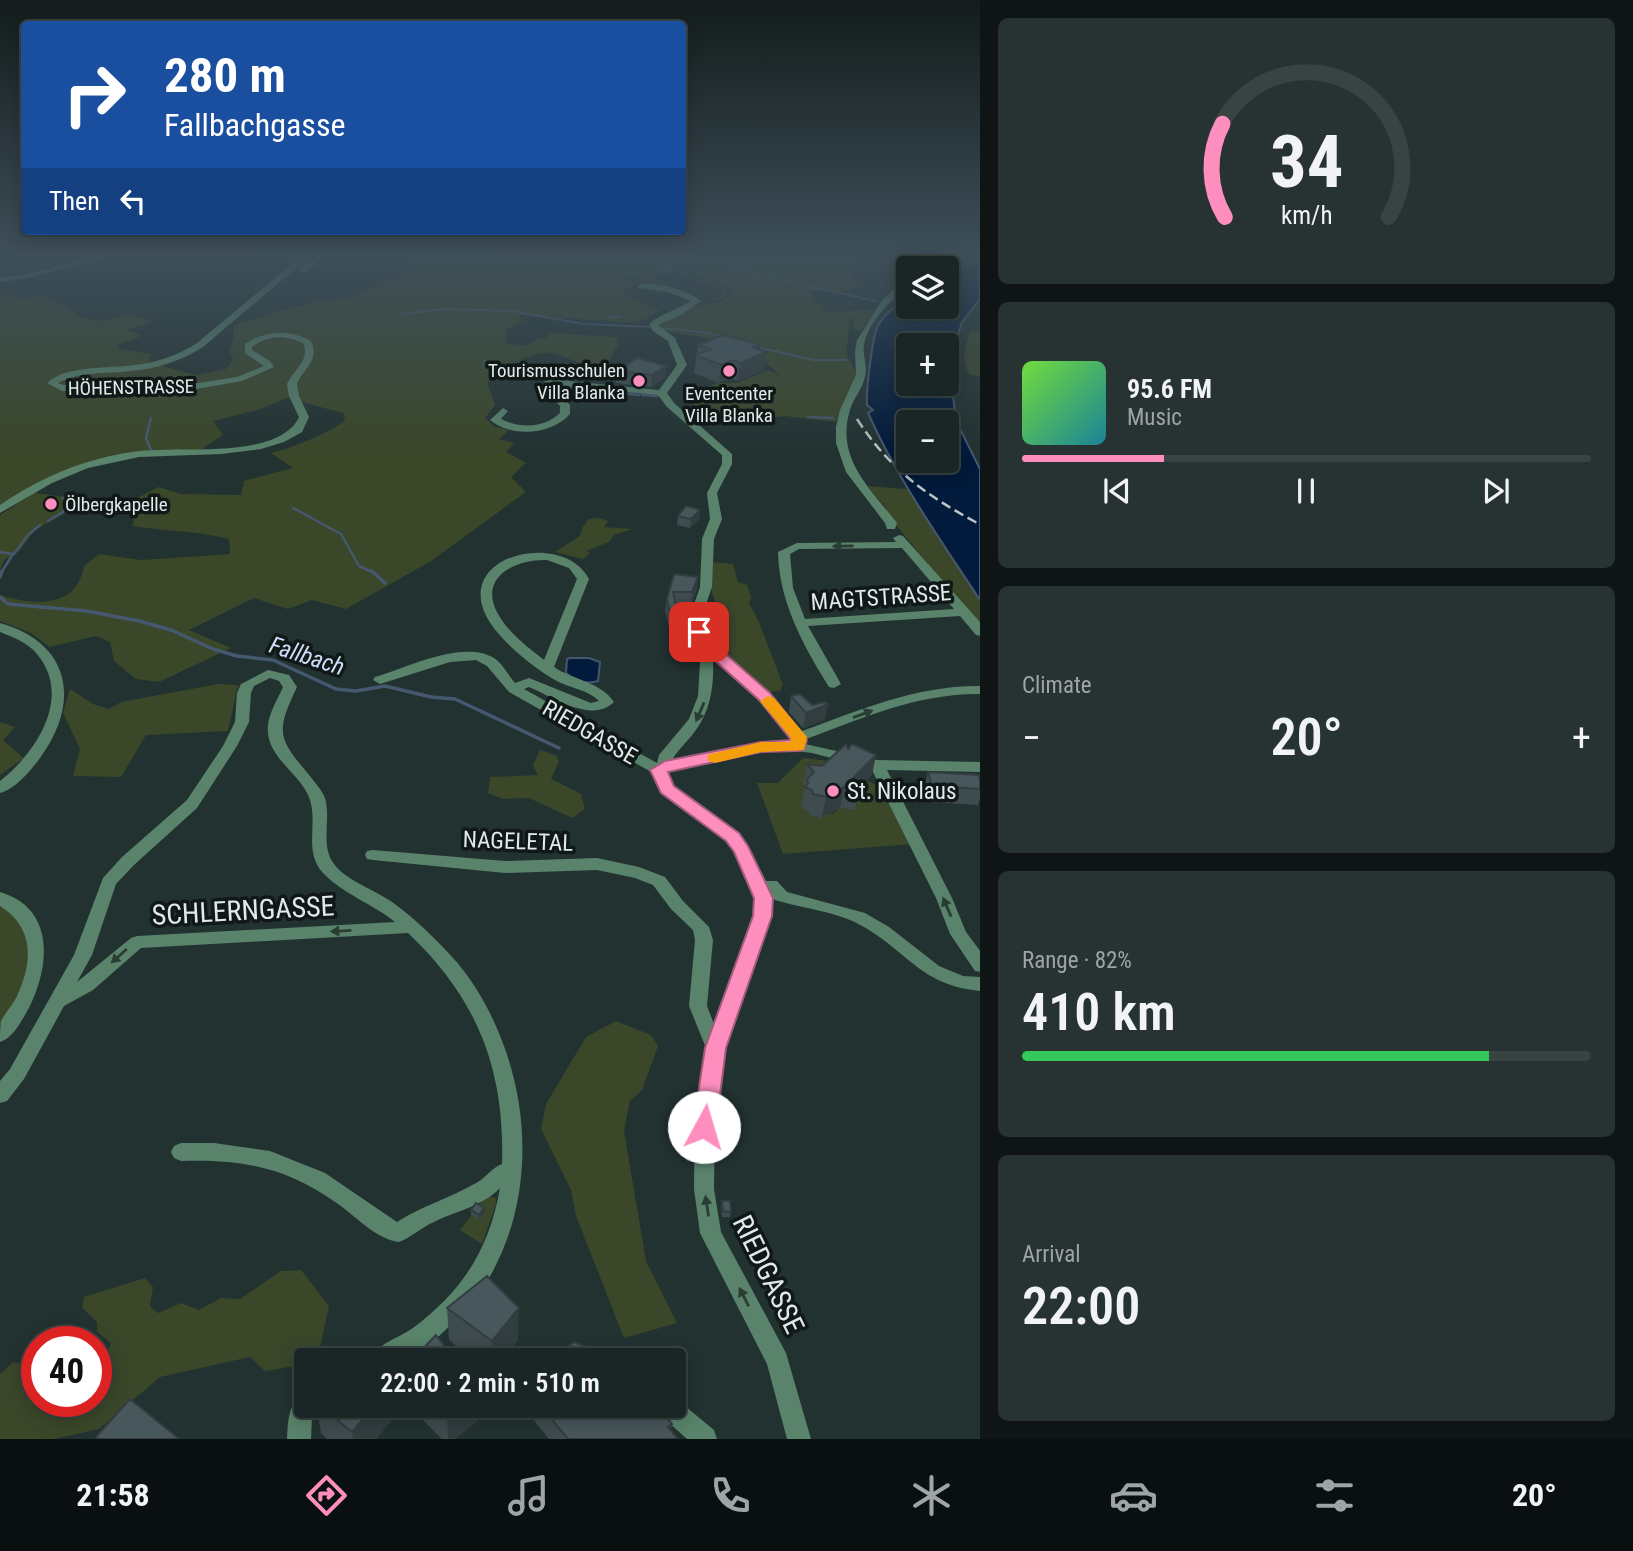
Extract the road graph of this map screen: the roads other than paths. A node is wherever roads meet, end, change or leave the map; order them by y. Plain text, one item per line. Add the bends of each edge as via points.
1 (230, 320) edge
2 (658, 320) edge
3 (872, 320) edge
4 (662, 393) junction
5 (503, 411) dead end
6 (0, 510) edge
7 (905, 545) junction
8 (965, 612) junction
9 (800, 623) junction
10 (0, 627) edge
11 (980, 632) edge
12 (707, 646) junction
13 (547, 668) junction
14 (380, 680) dead end
15 (834, 684) dead end
16 (514, 689) junction
17 (980, 690) edge
18 (799, 742) junction
19 (877, 765) junction
20 (980, 767) edge
21 (662, 768) junction
22 (0, 788) edge
23 (373, 855) dead end
24 (771, 885) dead end
25 (0, 898) edge
26 (409, 927) junction
27 (980, 966) edge
28 (980, 984) edge
29 (58, 1001) junction
30 (0, 1035) edge
31 (715, 1048) junction
32 (0, 1095) edge
33 (181, 1152) dead end
34 (514, 1169) junction
35 (399, 1348) edge
36 (300, 1418) edge
37 (681, 1418) edge
38 (299, 1439) edge
39 (705, 1439) edge
40 (799, 1439) edge

1 - 6 street, HÖHENSTRASSE via 181,356 130,369 67,374 52,383 62,388 162,390 213,385 267,369 267,363 248,351 253,341 272,335 293,336 306,341 312,353 293,380 303,414 298,430 231,450 107,459 51,481
2 - 4 street via 654,326 673,340 682,365
3 - 7 street via 860,340 862,374 845,409 840,444 864,494
4 - 5 street via 549,382 546,387 565,405 565,414 557,421 514,427 495,420
4 - 12 street via 727,454 727,464 712,493 716,519 708,539 706,587 697,613 699,632
7 - 8 street
7 -> 9 street via 797,547 784,552 787,594
8 - 9 street, MAGTSTRASSE
8 - 11 street
9 - 15 street
10 - 22 street via 42,651 54,669 59,696 56,716 38,752
12 - 18 street via 764,696
12 -> 21 street via 703,708 693,728 664,758
13 - 13 street via 499,624 488,604 494,574 525,558 566,561 583,579
13 - 16 street via 568,682 601,694 607,702 584,706 529,682
14 - 16 street, RIEDGASSE via 435,660 480,657 498,669
16 - 21 street, RIEDGASSE
18 -> 17 street via 927,694
18 - 19 street
18 - 21 street
19 - 20 street
27 -> 19 street via 958,934
21 - 31 street, RIEDGASSE via 667,789 732,837 762,891 762,916
23 - 31 street, NAGELETAL via 505,867 597,864 659,881 703,931 698,1006
24 - 28 street via 781,896 869,922 926,968 950,980
25 - 30 street via 27,918 37,952 29,993
26 -> 29 street, SCHLERNGASSE via 137,942 87,985
26 - 29 street via 390,908 324,862 316,796 282,752 274,730 276,712 289,683 268,674 245,687 238,731 192,804 109,882 83,955
26 - 34 street via 452,969 490,1031 510,1110
29 - 32 street
40 -> 31 street, RIEDGASSE via 778,1361 711,1233 703,1145
33 - 34 street via 221,1149 271,1158 310,1174 391,1231 399,1232 487,1188 502,1173
34 - 35 street via 509,1211 475,1282 433,1326
36 - 38 street
37 - 39 street

